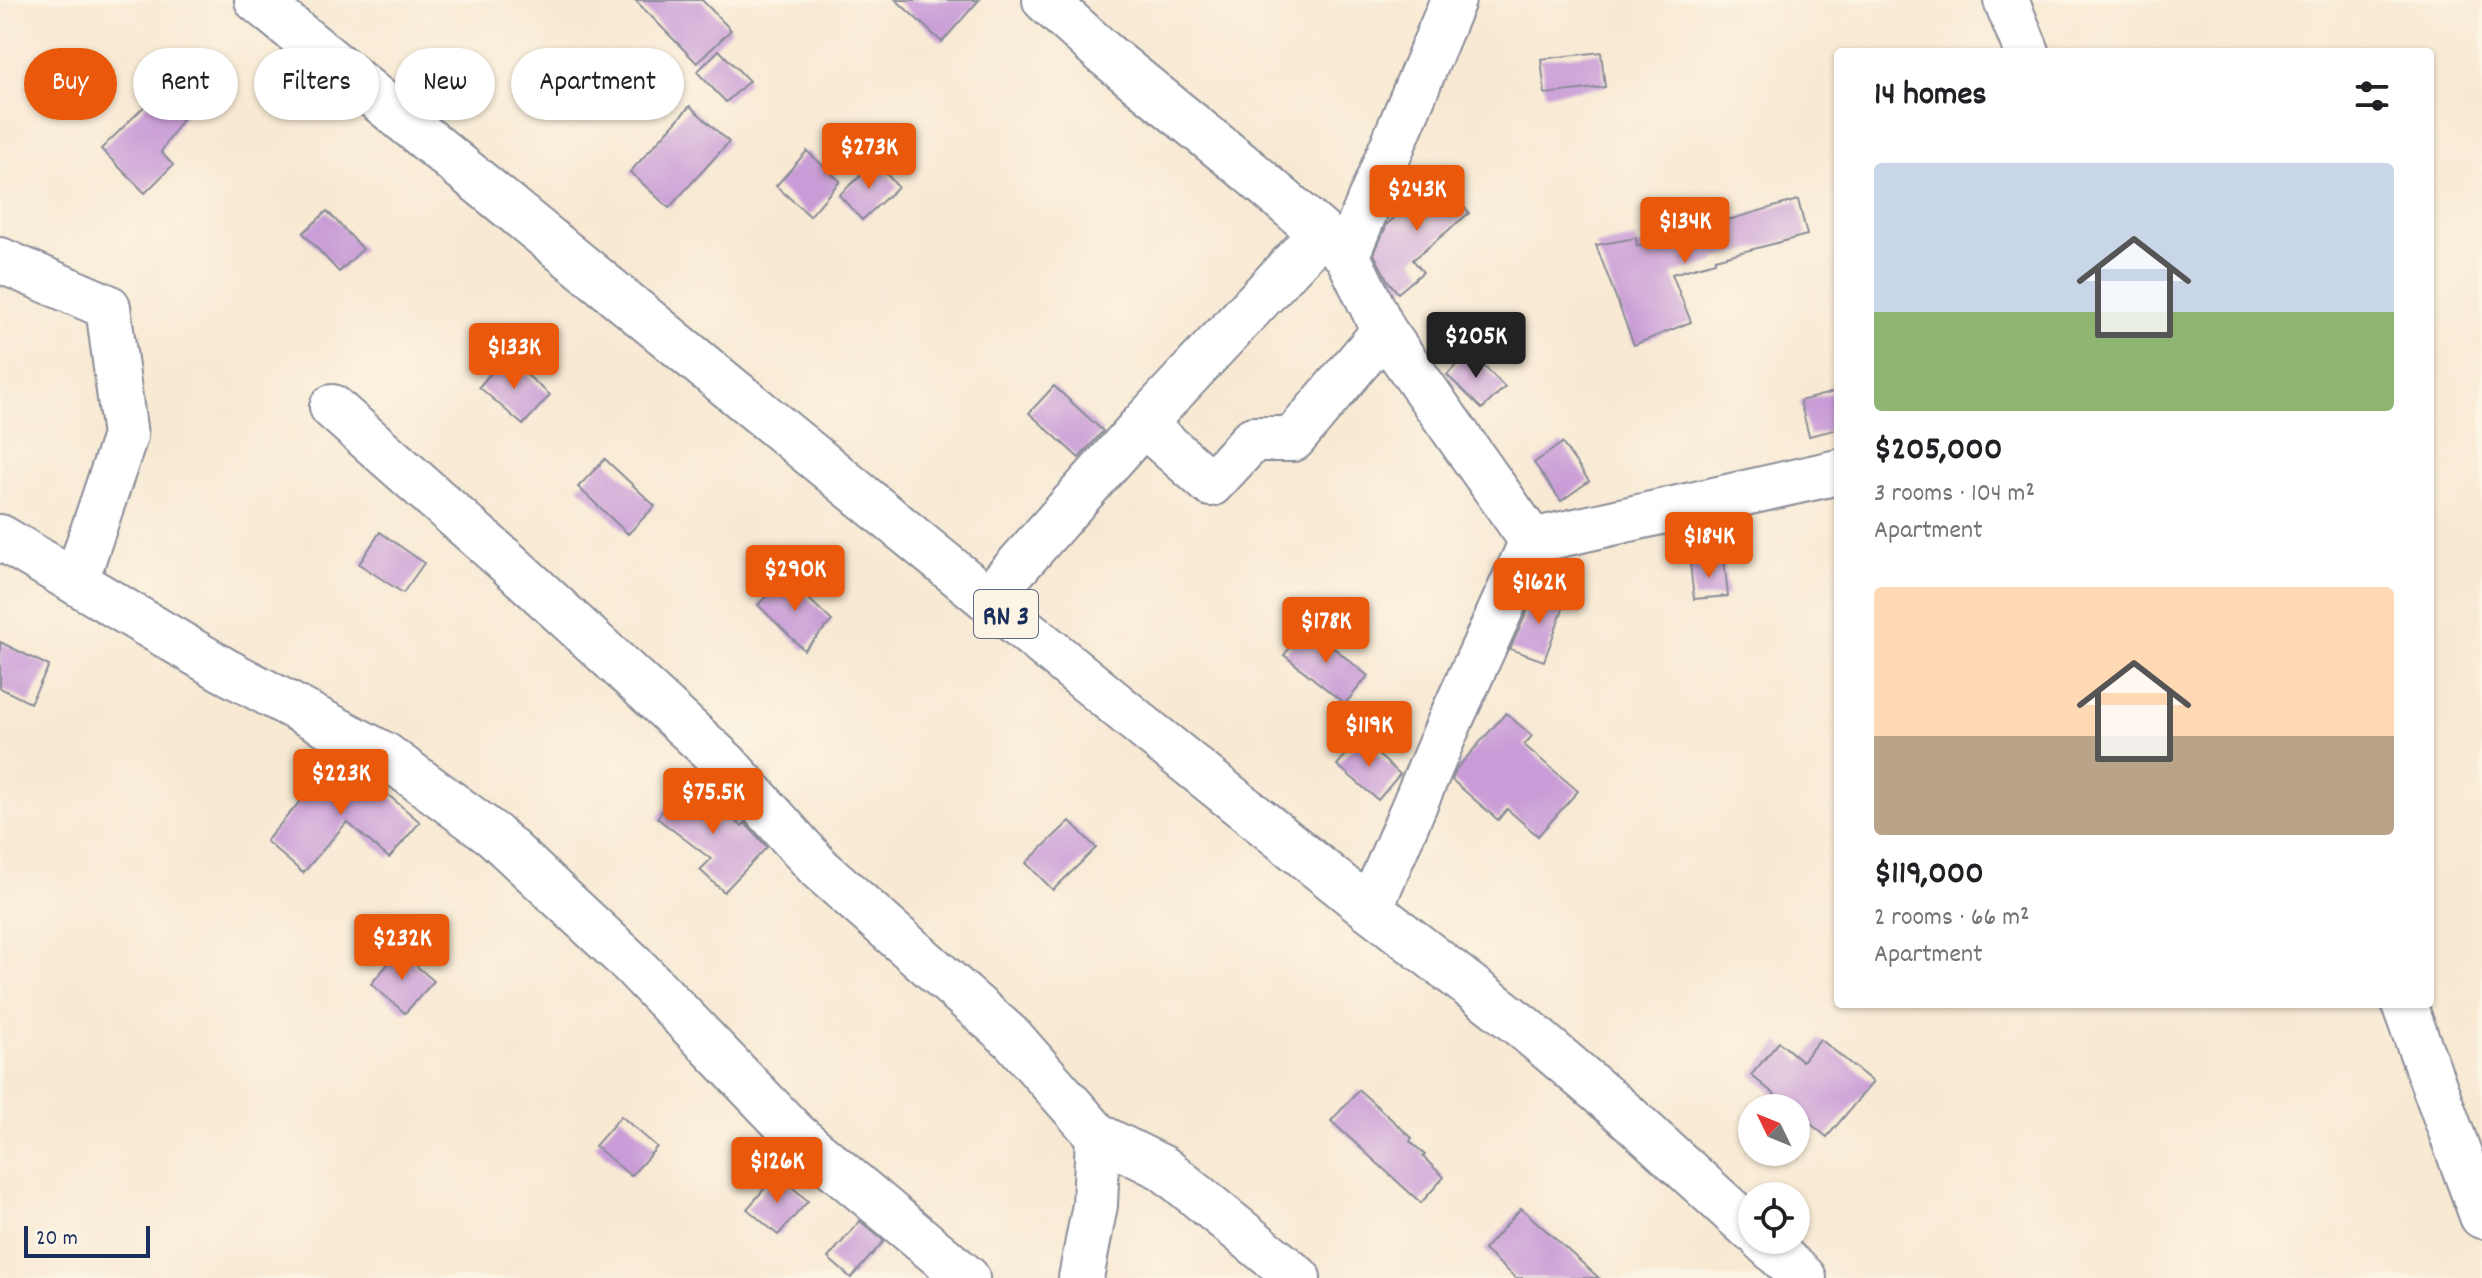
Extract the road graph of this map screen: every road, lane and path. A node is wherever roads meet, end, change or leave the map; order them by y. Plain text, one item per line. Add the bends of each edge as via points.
1 (257, 0) edge
2 (1045, 0) edge
3 (1453, 0) edge
4 (2006, 0) edge
5 (2025, 48) edge
6 (1334, 244) junction
7 (0, 260) edge
8 (1384, 331) junction
9 (332, 407) dead end
10 (1143, 424) junction
11 (1834, 473) edge
12 (0, 537) edge
13 (1532, 541) junction
14 (76, 581) junction
15 (988, 599) junction
16 (1370, 909) junction
17 (2405, 1008) edge
18 (1098, 1136) junction
19 (2482, 1216) edge
20 (1773, 1257) edge
21 (967, 1278) edge
22 (1081, 1278) edge
23 (1298, 1278) edge

1 - 15 main road, RN 3
2 - 6 main road
3 - 6 main road
4 - 5 main road
6 - 8 main road
6 - 10 main road
7 - 14 main road via 108,307 125,436
8 - 10 main road via 1293,439 1253,439 1211,484
8 - 13 main road
9 - 18 main road via 726,764 820,869 1013,1039
10 - 15 main road
11 - 13 main road
12 - 14 main road
13 - 16 main road
14 - 21 main road via 224,670 385,755 494,835 632,964 796,1135
15 - 16 main road, RN 3
16 - 20 main road, RN 3 via 1625,1114
17 - 19 main road
18 - 22 main road via 1095,1205
18 - 23 main road via 1163,1168

